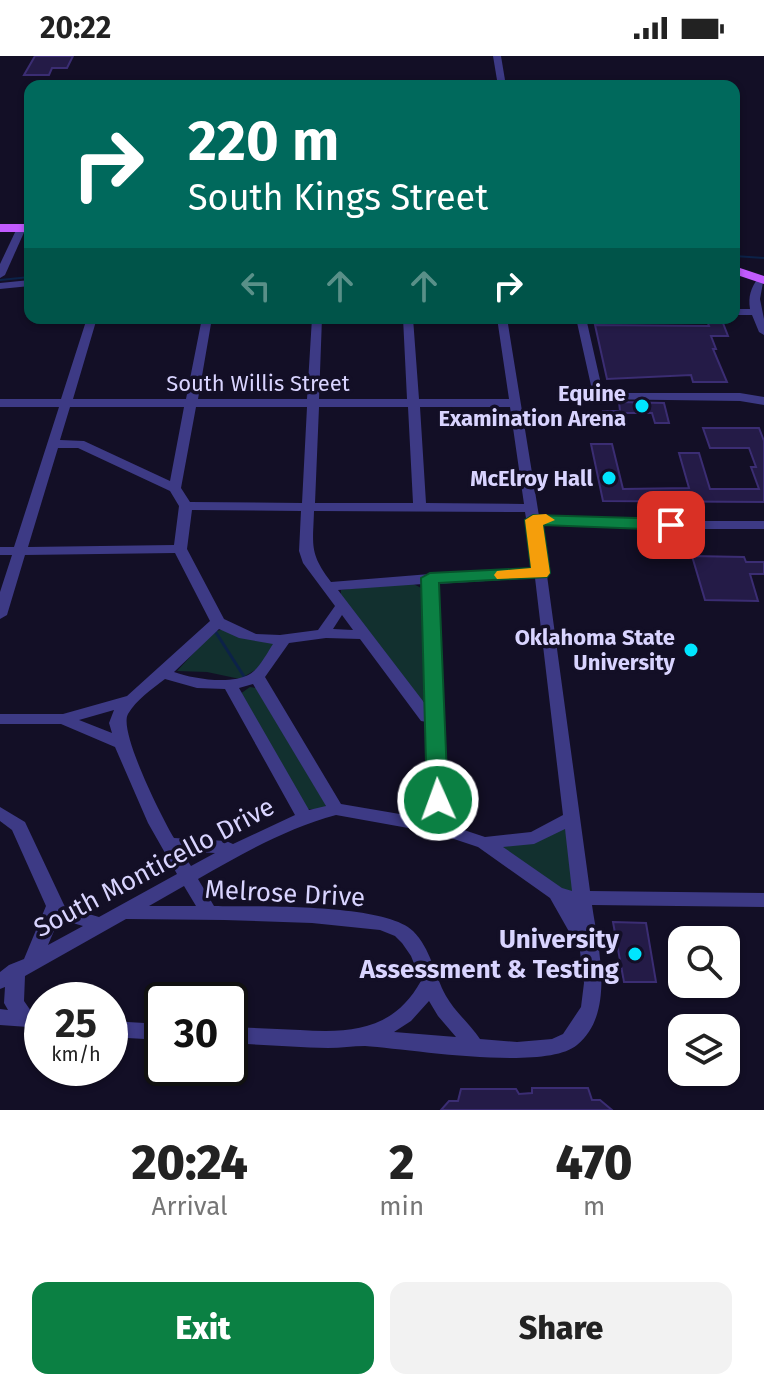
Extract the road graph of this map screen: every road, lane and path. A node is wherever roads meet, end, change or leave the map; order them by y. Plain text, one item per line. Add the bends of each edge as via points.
1 (497, 56) edge
2 (501, 80) edge
3 (0, 228) edge
4 (24, 228) edge
5 (24, 230) edge
6 (740, 273) edge
7 (0, 275) edge
8 (24, 284) edge
9 (762, 285) edge
10 (0, 286) edge
11 (740, 312) edge
12 (755, 312) junction
13 (90, 324) edge
14 (206, 324) edge
15 (317, 324) edge
16 (408, 324) edge
17 (503, 324) edge
18 (582, 324) edge
19 (764, 332) edge
20 (764, 393) edge
21 (740, 397) junction
22 (764, 401) edge
23 (314, 402) junction
24 (0, 403) edge
25 (66, 403) junction
26 (191, 403) junction
27 (415, 403) junction
28 (515, 403) junction
29 (53, 444) junction
30 (175, 488) junction
31 (186, 506) junction
32 (308, 507) junction
33 (420, 507) junction
34 (532, 514) junction
35 (764, 525) edge
36 (180, 549) junction
37 (0, 551) edge
38 (20, 551) junction
39 (541, 573) junction
40 (430, 578) junction
41 (329, 586) junction
42 (345, 607) junction
43 (0, 615) edge
44 (218, 622) junction
45 (323, 633) junction
46 (365, 633) junction
47 (283, 641) junction
48 (257, 677) junction
49 (157, 678) junction
50 (229, 683) junction
51 (132, 700) junction
52 (0, 719) edge
53 (63, 719) junction
54 (435, 719) junction
55 (122, 744) junction
56 (336, 809) junction
57 (0, 813) edge
58 (305, 817) junction
59 (570, 819) junction
60 (438, 827) junction
61 (484, 843) junction
62 (169, 844) junction
63 (229, 853) junction
64 (188, 876) junction
65 (556, 893) junction
66 (582, 898) junction
67 (764, 900) edge
68 (55, 906) junction
69 (122, 912) junction
70 (209, 913) junction
71 (99, 924) junction
72 (589, 953) junction
73 (16, 971) edge
74 (430, 982) junction
75 (24, 1011) edge
76 (0, 1017) edge
77 (24, 1018) edge
78 (248, 1036) edge
79 (361, 1038) junction
80 (475, 1047) junction

1 - 2 street
3 - 4 main road
5 - 7 street
6 - 9 main road
8 - 10 street
9 - 12 street
11 - 12 street
12 - 19 street
13 - 25 street
14 - 26 street
15 - 23 street
16 - 27 street
17 - 28 street
18 - 21 street via 598,397
20 - 21 street
21 - 22 street
23 - 26 street, South Willis Street
23 - 27 street, South Willis Street
23 - 32 street
24 - 25 street, South Willis Street
25 - 26 street, South Willis Street
25 - 29 street
26 - 30 street
27 - 28 street, South Willis Street
27 - 33 street
28 - 34 street
29 - 30 street via 80,444
29 - 38 street
30 - 31 street
31 - 32 street
31 - 36 street
32 - 33 street
32 - 41 street via 306,551
33 - 34 street
34 - 35 street via 649,525
34 - 39 street
36 - 38 street
36 - 44 street
37 - 38 street
38 - 43 street
39 - 40 street
39 - 59 street
40 - 41 street
40 - 54 street
41 - 42 street
42 - 45 street
42 - 46 street
44 - 47 street via 260,640
44 - 49 street
45 - 46 street
45 - 47 street
46 - 54 street via 427,717
47 - 48 street
48 - 50 street
48 - 56 street
49 - 50 street
49 - 51 street
50 - 58 street
51 - 53 street
51 - 55 street via 117,723
52 - 53 street
53 - 55 street
54 - 60 street
55 - 62 street
56 - 58 street, South Monticello Drive
56 - 60 street, South Monticello Drive
57 - 68 street via 19,826
58 - 63 street, South Monticello Drive
59 - 61 street via 534,838
59 - 66 street
60 - 61 street, South Monticello Drive
61 - 65 street, South Monticello Drive
62 - 63 street via 226,847
62 - 64 street
63 - 64 street, South Monticello Drive
64 - 69 street, South Monticello Drive
64 - 70 street
65 - 66 street, South Monticello Drive
65 - 72 street, South Monticello Drive
66 - 67 street
66 - 72 street, South Monticello Drive
68 - 71 street via 63,916
68 - 73 street
69 - 70 street, Melrose Drive
69 - 71 street, South Monticello Drive
70 - 74 street, Melrose Drive via 320,917 388,926 401,932 418,953
71 - 73 street, South Monticello Drive
72 - 80 street, South Monticello Drive via 591,1007 570,1040 553,1047
73 - 75 street via 14,1003
74 - 79 street via 402,1021
74 - 80 street, Melrose Drive
76 - 77 street
78 - 79 street
79 - 80 street, South Monticello Drive

